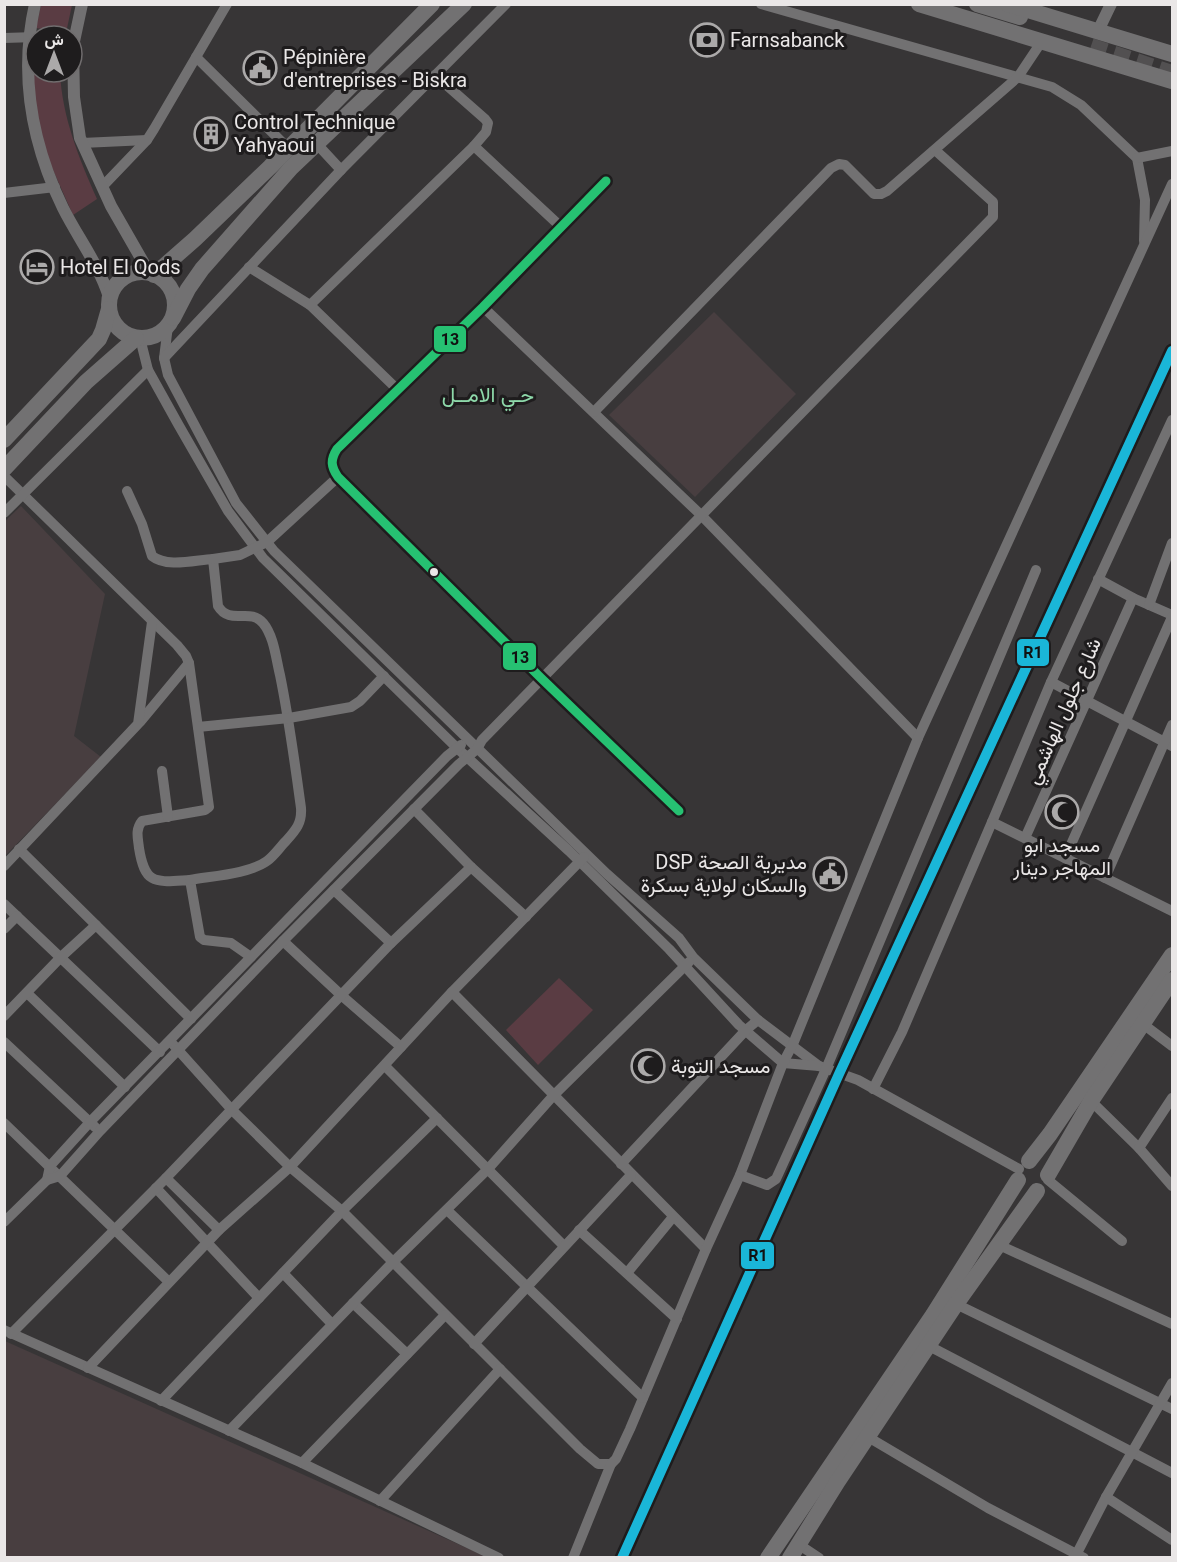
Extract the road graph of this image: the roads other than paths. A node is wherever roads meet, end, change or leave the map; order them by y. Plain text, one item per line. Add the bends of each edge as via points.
1 (35, 4) edge
2 (82, 4) edge
3 (227, 4) edge
4 (432, 4) edge
5 (464, 4) edge
6 (506, 4) edge
7 (761, 4) edge
8 (919, 4) edge
9 (948, 4) edge
10 (977, 4) edge
11 (1008, 4) edge
12 (1111, 4) edge
13 (34, 24) edge
14 (77, 24) edge
15 (24, 37) edge
16 (4, 38) edge
17 (1094, 39) junction
18 (1042, 41) junction
19 (1173, 54) edge
20 (196, 57) junction
21 (435, 75) junction
22 (1018, 77) junction
23 (1173, 81) edge
24 (29, 84) edge
25 (73, 84) edge
26 (147, 140) junction
27 (82, 142) junction
28 (316, 143) junction
29 (474, 147) junction
30 (288, 148) junction
31 (935, 150) junction
32 (1173, 151) edge
33 (1137, 158) junction
34 (340, 170) junction
35 (606, 181) dead end
36 (1173, 184) edge
37 (54, 187) junction
38 (102, 187) junction
39 (4, 193) edge
40 (560, 225) junction
41 (1144, 245) junction
42 (249, 267) junction
43 (152, 274) junction
44 (109, 303) junction
45 (310, 305) junction
46 (483, 306) junction
47 (170, 322) junction
48 (138, 338) junction
49 (164, 358) junction
50 (148, 370) junction
51 (398, 390) junction
52 (594, 412) junction
53 (1173, 420) edge
54 (4, 440) edge
55 (1168, 441) edge
56 (4, 469) edge
57 (4, 476) edge
58 (338, 477) junction
59 (128, 490) dead end
60 (22, 495) junction
61 (4, 513) edge
62 (702, 516) junction
63 (267, 542) junction
64 (1173, 543) edge
65 (255, 549) junction
66 (213, 559) junction
67 (1168, 566) edge
68 (1036, 570) dead end
69 (1098, 579) junction
70 (1133, 598) junction
71 (1149, 605) junction
72 (1173, 616) edge
73 (152, 622) junction
74 (189, 663) junction
75 (384, 676) junction
76 (541, 678) junction
77 (1051, 682) junction
78 (1088, 700) junction
79 (289, 718) junction
80 (1126, 723) junction
81 (138, 724) junction
82 (1173, 726) edge
83 (198, 727) junction
84 (918, 738) junction
85 (468, 740) junction
86 (479, 744) junction
87 (1169, 745) edge
88 (457, 748) junction
89 (467, 757) junction
90 (162, 771) dead end
91 (414, 809) junction
92 (679, 811) dead end
93 (168, 817) junction
94 (992, 822) junction
95 (1025, 838) junction
96 (19, 849) junction
97 (583, 858) junction
98 (1065, 858) junction
99 (4, 866) edge
100 (471, 867) junction
101 (1105, 878) junction
102 (190, 880) junction
103 (334, 890) junction
104 (4, 904) edge
105 (1173, 911) edge
106 (17, 916) junction
107 (526, 917) junction
108 (96, 925) junction
109 (4, 928) edge
110 (284, 941) junction
111 (391, 943) junction
112 (1173, 955) edge
113 (61, 957) junction
114 (250, 957) junction
115 (693, 957) junction
116 (685, 968) junction
117 (1173, 980) edge
118 (452, 992) junction
119 (27, 993) junction
120 (341, 995) junction
121 (4, 1016) edge
122 (191, 1018) junction
123 (759, 1020) junction
124 (1143, 1024) junction
125 (746, 1030) junction
126 (170, 1041) junction
127 (4, 1042) edge
128 (793, 1044) junction
129 (1173, 1046) edge
130 (401, 1047) junction
131 (178, 1050) junction
132 (160, 1052) junction
133 (783, 1063) junction
134 (385, 1066) junction
135 (823, 1068) junction
136 (125, 1087) junction
137 (873, 1089) junction
138 (553, 1096) junction
139 (1173, 1098) edge
140 (1091, 1101) junction
141 (232, 1110) junction
142 (437, 1118) junction
143 (90, 1122) junction
144 (4, 1123) edge
145 (100, 1131) junction
146 (1139, 1148) junction
147 (621, 1164) junction
148 (50, 1166) junction
149 (290, 1167) junction
150 (488, 1169) junction
151 (1022, 1170) junction
152 (631, 1175) junction
153 (740, 1175) junction
154 (60, 1176) junction
155 (166, 1178) junction
156 (47, 1180) junction
157 (1044, 1182) junction
158 (1172, 1184) edge
159 (156, 1188) junction
160 (9, 1209) edge
161 (447, 1210) junction
162 (342, 1211) junction
163 (673, 1217) junction
164 (4, 1222) edge
165 (115, 1229) junction
166 (219, 1230) junction
167 (579, 1230) junction
168 (1122, 1241) dead end
169 (208, 1242) junction
170 (999, 1245) junction
171 (564, 1246) junction
172 (706, 1249) junction
173 (392, 1263) junction
174 (283, 1273) junction
175 (627, 1273) junction
176 (169, 1282) junction
177 (528, 1287) junction
178 (259, 1298) junction
179 (353, 1303) junction
180 (956, 1304) junction
181 (445, 1315) junction
182 (677, 1319) junction
183 (332, 1324) junction
184 (1173, 1324) edge
185 (8, 1332) edge
186 (474, 1344) junction
187 (929, 1346) junction
188 (407, 1354) junction
189 (88, 1368) junction
190 (500, 1369) junction
191 (1173, 1383) edge
192 (643, 1398) junction
193 (161, 1401) junction
194 (1161, 1404) junction
195 (1173, 1409) edge
196 (229, 1431) junction
197 (867, 1437) junction
198 (1132, 1451) junction
199 (302, 1463) junction
200 (611, 1464) junction
201 (1173, 1473) edge
202 (1106, 1497) junction
203 (380, 1501) junction
204 (1173, 1540) edge
205 (794, 1551) edge
206 (1079, 1556) edge
207 (499, 1557) edge
208 (573, 1557) edge
209 (768, 1557) edge
210 (819, 1557) edge

1 - 13 street
2 - 14 street
3 - 20 street
4 - 30 main road
5 - 28 main road
6 - 21 street
7 - 22 street
8 - 18 main road
9 - 17 main road
10 - 17 main road
11 - 17 main road
12 - 17 street
15 - 16 street
17 - 19 main road
18 - 22 street
18 - 23 main road
20 - 26 street
20 - 30 street
21 - 29 street via 488,123
21 - 34 street
22 - 31 street
22 - 33 street via 1052,87 1081,105
24 - 37 street via 39,148
25 - 27 street
26 - 27 street
26 - 38 street
27 - 38 street
28 - 34 street
28 - 47 main road via 202,269
29 - 40 street
29 - 45 street
30 - 43 main road via 195,239
31 - 52 street via 880,194 874,194 845,165 831,168
31 - 62 street via 993,202 993,217
32 - 33 street
33 - 41 street via 1144,200
34 - 42 street
35 - 40 street
36 - 41 street
37 - 39 street
37 - 44 street via 103,278
38 - 43 street
40 - 46 street
41 - 84 street
42 - 45 street
42 - 49 street
43 - 44 main road via 133,273 122,279 114,287
43 - 47 main road via 163,280 174,297
44 - 48 main road via 118,329
44 - 54 main road via 99,339
45 - 51 street
46 - 51 street
46 - 52 street
47 - 48 main road via 150,338
47 - 49 street
48 - 50 street
48 - 56 main road via 86,382
49 - 63 street via 168,375 236,503
50 - 60 street
50 - 65 street via 228,511
51 - 58 street via 337,449 332,469
52 - 62 street
53 - 55 street
55 - 69 street
57 - 60 street
58 - 63 street
58 - 76 street
59 - 66 street via 149,551 156,559
60 - 61 street
60 - 73 street
62 - 76 street
62 - 84 street
63 - 65 street
63 - 85 street
64 - 67 street
65 - 66 street
65 - 75 street
66 - 79 street via 222,612 263,622 271,639
67 - 71 street
68 - 135 street
69 - 70 street
69 - 77 street
70 - 71 street
70 - 78 street, شارع جلول الهاشمي
71 - 72 street
72 - 80 street
73 - 74 street via 177,645
73 - 81 street
74 - 81 street
74 - 83 street
75 - 79 street via 351,707
75 - 88 street
76 - 86 street
76 - 92 street
77 - 78 street
77 - 94 street
78 - 80 street
78 - 95 street, شارع جلول الهاشمي
79 - 83 street
79 - 102 street via 302,808 296,831 258,866
80 - 87 street
80 - 98 street
81 - 96 street
82 - 87 street
83 - 93 street via 209,807
84 - 128 street
85 - 86 street
85 - 88 street
86 - 89 street
86 - 97 street
87 - 101 street
88 - 89 street
88 - 114 street
89 - 91 street
89 - 97 street
90 - 93 street
91 - 100 street
91 - 103 street
93 - 102 street via 142,821 139,825 142,866 145,873 162,882
94 - 95 street
94 - 137 street via 902,1032
95 - 98 street
96 - 99 street
96 - 108 street
97 - 107 street
97 - 115 street via 679,938
97 - 116 street
98 - 101 street
100 - 107 street
100 - 111 street
101 - 105 street
102 - 114 street via 200,937 231,943
103 - 110 street
103 - 111 street
104 - 106 street
106 - 109 street
106 - 113 street
107 - 118 street
108 - 113 street
108 - 122 street
110 - 120 street
110 - 131 street
111 - 120 street
112 - 151 main road
113 - 119 street
113 - 132 street
114 - 122 street
115 - 116 street
115 - 123 street
116 - 125 street
116 - 138 street
117 - 124 main road
118 - 130 street
118 - 138 street
119 - 121 street
119 - 136 street
120 - 130 street
120 - 141 street
122 - 126 street
123 - 125 street
123 - 128 street
124 - 129 street
124 - 140 main road
125 - 133 street
125 - 147 street
126 - 131 street
126 - 132 street
127 - 143 street
128 - 133 street
128 - 135 street
130 - 134 street
131 - 141 street
131 - 145 street
132 - 136 street
133 - 135 street
133 - 153 street
134 - 142 street
134 - 149 street
135 - 137 street
135 - 153 street via 776,1179 767,1185
136 - 143 street
137 - 151 street
138 - 147 street
138 - 150 street
139 - 146 street
140 - 146 street
140 - 157 main road
141 - 149 street
141 - 155 street
142 - 150 street
142 - 162 street
143 - 145 street
143 - 148 street
144 - 148 street
145 - 154 street
146 - 158 street
147 - 152 street
148 - 154 street
148 - 156 street
149 - 162 street
149 - 166 street
150 - 161 street
150 - 171 street
151 - 157 main road via 1034,1161 1044,1165
151 - 157 main road via 1020,1185 1027,1191
151 - 209 main road via 933,1315
152 - 163 street
152 - 167 street
153 - 172 street
154 - 156 street
154 - 165 street
155 - 159 street
155 - 166 street
156 - 160 street
157 - 168 street
157 - 170 main road
159 - 165 street
159 - 169 street
160 - 164 street
161 - 173 street
161 - 177 street
162 - 173 street
162 - 174 street
163 - 172 street
163 - 175 street
165 - 176 street
165 - 185 street
166 - 169 street
167 - 171 street
167 - 175 street
169 - 176 street
169 - 178 street
170 - 180 main road
170 - 184 street
171 - 177 street
172 - 182 street
173 - 179 street
173 - 181 street
174 - 178 street
174 - 183 street
175 - 182 street
176 - 189 street
177 - 186 street
177 - 192 street
178 - 193 street
179 - 183 street
179 - 188 street
180 - 187 main road
180 - 194 street
181 - 186 street
181 - 188 street
182 - 192 street
183 - 196 street
185 - 189 street
186 - 190 street
187 - 197 main road
187 - 198 street
188 - 199 street
189 - 193 street
190 - 200 street via 580,1449 598,1464
190 - 203 street
191 - 194 street
192 - 200 street
193 - 196 street
194 - 195 street
194 - 198 street
196 - 199 street
197 - 205 main road
197 - 206 street
198 - 201 street
198 - 202 street
199 - 203 street
200 - 208 street
202 - 204 street
202 - 206 street
203 - 207 street
205 - 210 street

